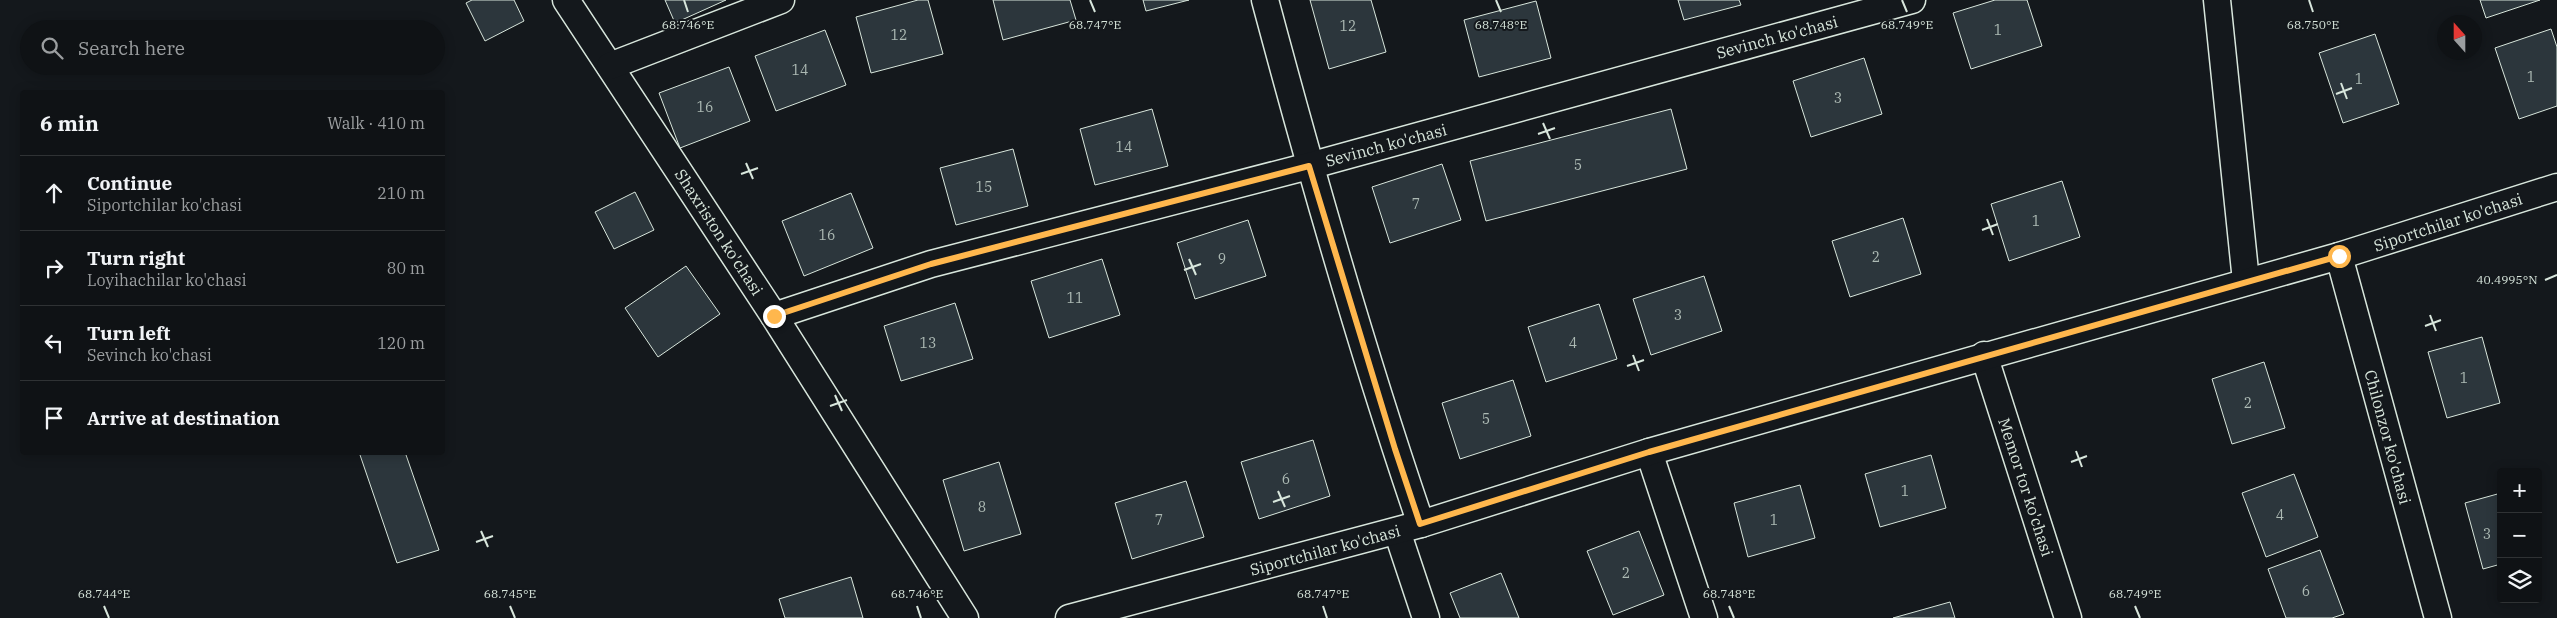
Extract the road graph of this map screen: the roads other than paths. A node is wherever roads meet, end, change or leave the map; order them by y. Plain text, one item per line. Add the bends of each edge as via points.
1 (566, 0) edge
2 (781, 0) edge
3 (1265, 0) edge
4 (1912, 0) edge
5 (2217, 0) edge
6 (610, 66) junction
7 (1309, 166) junction
8 (2557, 187) edge
9 (2339, 256) junction
10 (2246, 281) junction
11 (774, 316) junction
12 (1984, 355) junction
13 (1649, 452) junction
14 (1409, 528) junction
15 (965, 618) edge
16 (1069, 618) edge
17 (1426, 618) edge
18 (1704, 618) edge
19 (2068, 618) edge
20 (2438, 618) edge

1 - 6 street, Shaxriston ko'chasi
2 - 6 street
3 - 7 street
4 - 7 street, Sevinch ko'chasi
5 - 10 street
6 - 11 street, Shaxriston ko'chasi
7 - 11 street, Sevinch ko'chasi via 931,264
7 - 14 street via 1395,449
8 - 9 street, Siportchilar ko'chasi
9 - 10 street, Siportchilar ko'chasi
9 - 20 street, Chilonzor ko'chasi
10 - 12 street, Siportchilar ko'chasi
11 - 15 street, Shaxriston ko'chasi
12 - 13 street, Siportchilar ko'chasi
12 - 19 street, Memor tor ko'chasi
13 - 14 street, Siportchilar ko'chasi
13 - 18 street
14 - 16 street, Siportchilar ko'chasi
14 - 17 street

